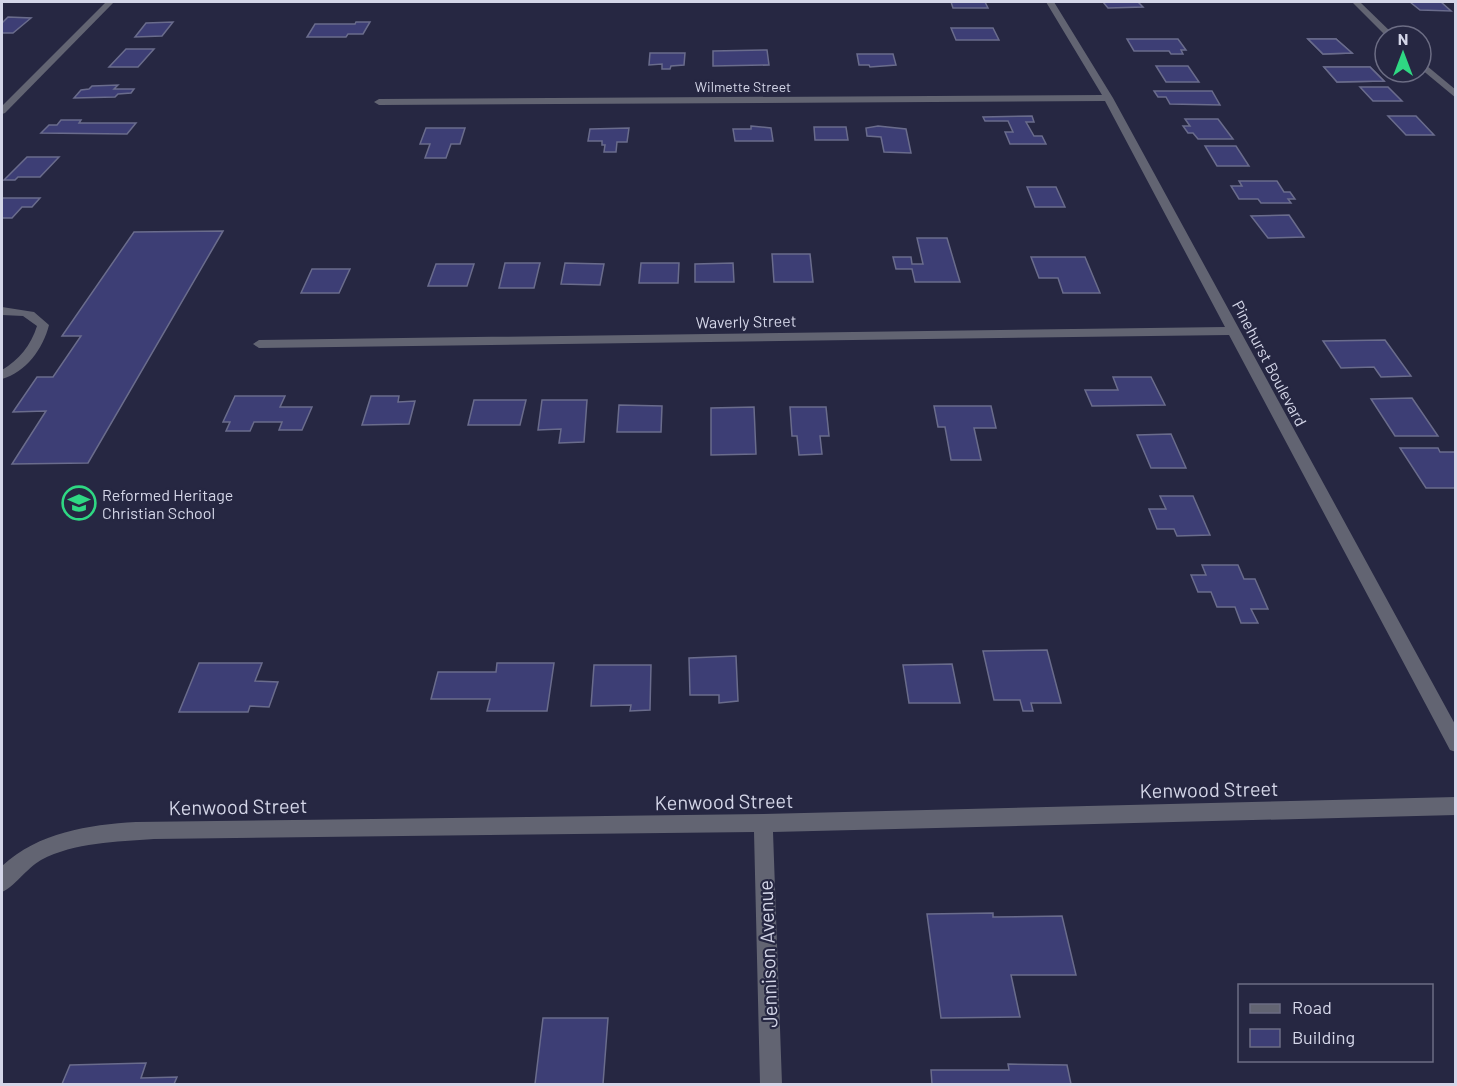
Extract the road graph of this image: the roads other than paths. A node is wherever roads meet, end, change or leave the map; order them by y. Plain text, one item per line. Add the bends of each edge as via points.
1 (110, 2) edge
2 (1050, 2) edge
3 (1356, 2) edge
4 (1379, 24) edge
5 (1433, 75) edge
6 (1455, 95) edge
7 (1108, 98) junction
8 (379, 102) dead end
9 (2, 111) edge
10 (2, 311) edge
11 (1234, 331) junction
12 (259, 344) dead end
13 (2, 375) edge
14 (1455, 744) edge
15 (1455, 806) edge
16 (763, 823) junction
17 (3, 879) edge
18 (771, 1084) edge

1 - 9 street
2 - 7 street, Pinehurst Boulevard
3 - 4 street
5 - 6 street
7 - 8 street, Wilmette Street
7 - 11 street, Pinehurst Boulevard
10 - 13 street via 22,311 36,316 43,325 27,357
11 - 12 street, Waverly Street
11 - 14 street, Pinehurst Boulevard
15 - 16 street, Kenwood Street
16 - 17 street, Kenwood Street via 154,830 61,842 30,855
16 - 18 street, Jennison Avenue

